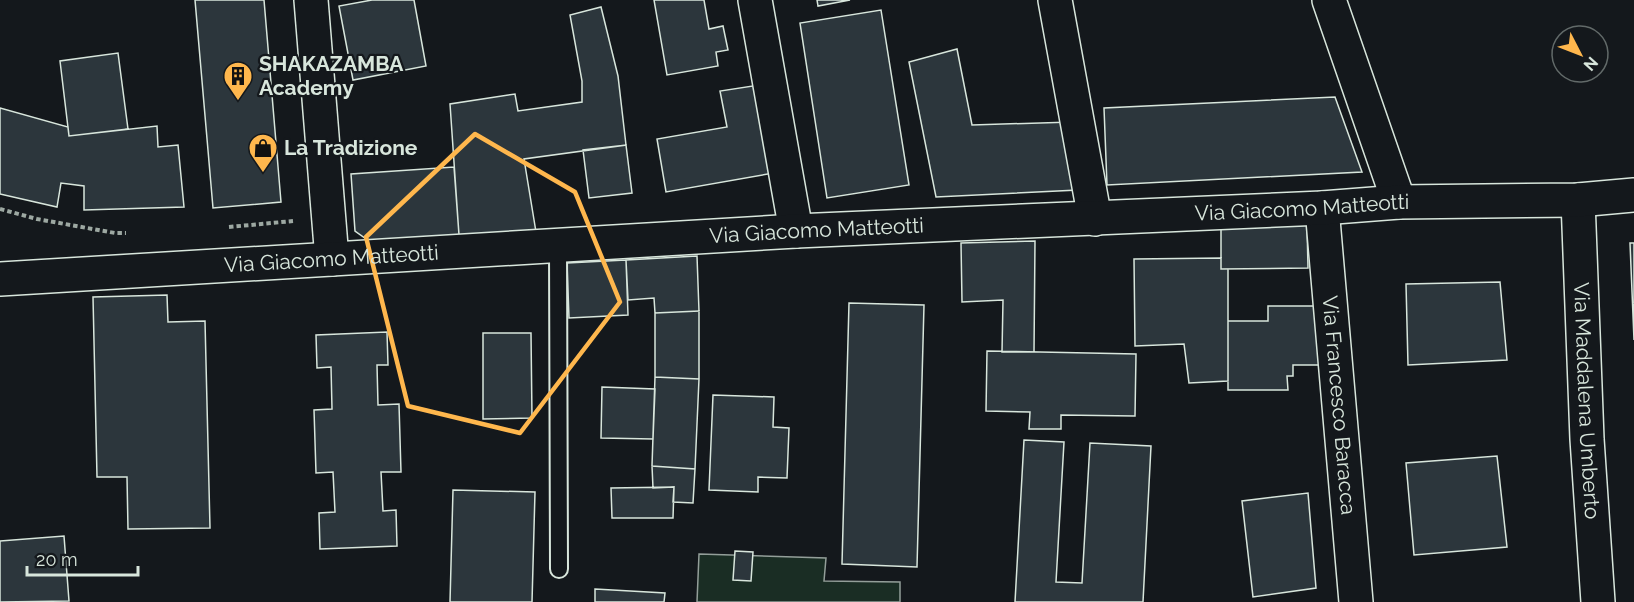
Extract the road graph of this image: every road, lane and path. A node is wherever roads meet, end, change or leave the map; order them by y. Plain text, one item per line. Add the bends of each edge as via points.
1 (311, 0) edge
2 (755, 0) edge
3 (1055, 0) edge
4 (1329, 0) edge
5 (1634, 195) edge
6 (1578, 200) junction
7 (1399, 202) junction
8 (1322, 208) junction
9 (0, 209) edge
10 (329, 218) junction
11 (1095, 219) junction
12 (225, 227) dead end
13 (796, 231) junction
14 (136, 233) dead end
15 (558, 246) junction
16 (332, 260) junction
17 (0, 279) edge
18 (559, 569) dead end
19 (1356, 602) edge
20 (1598, 602) edge

1 - 10 street
2 - 13 street
3 - 11 street
4 - 7 street
5 - 6 street, Via Giacomo Matteotti
6 - 7 street, Via Giacomo Matteotti
6 - 20 street, Via Maddalena Umberto
7 - 8 street, Via Giacomo Matteotti
8 - 11 street, Via Giacomo Matteotti
8 - 19 street, Via Francesco Baracca
9 - 14 path via 115,233
10 - 12 path
10 - 16 street
11 - 13 street, Via Giacomo Matteotti
13 - 15 street, Via Giacomo Matteotti
15 - 16 street, Via Giacomo Matteotti
15 - 18 lane
16 - 17 street, Via Giacomo Matteotti

